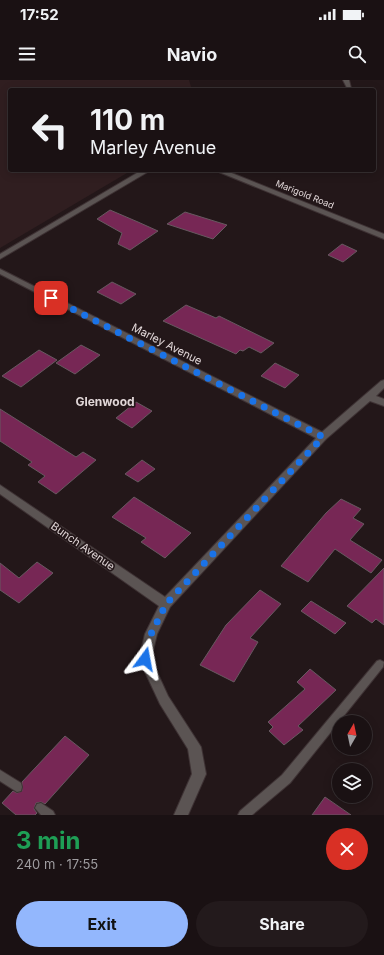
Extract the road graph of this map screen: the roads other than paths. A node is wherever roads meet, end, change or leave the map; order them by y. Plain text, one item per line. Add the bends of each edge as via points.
1 (346, 80) edge
2 (349, 87) dead end
3 (144, 172) edge
4 (223, 172) edge
5 (384, 237) edge
6 (0, 257) edge
7 (0, 271) edge
8 (384, 383) edge
9 (370, 397) junction
10 (384, 403) edge
11 (323, 437) junction
12 (0, 489) edge
13 (166, 604) junction
14 (380, 664) dead end
15 (0, 775) edge
16 (17, 787) dead end
17 (180, 815) edge
18 (244, 815) edge

1 - 2 street
3 - 6 street
4 - 5 street, Marigold Road
7 - 11 street, Marley Avenue
8 - 9 street
9 - 10 street
9 - 11 street
11 - 13 street
12 - 13 street, Bunch Avenue
13 - 17 street via 151,634 145,659 164,700 194,747 199,774
14 - 18 lane via 286,779
15 - 16 lane

